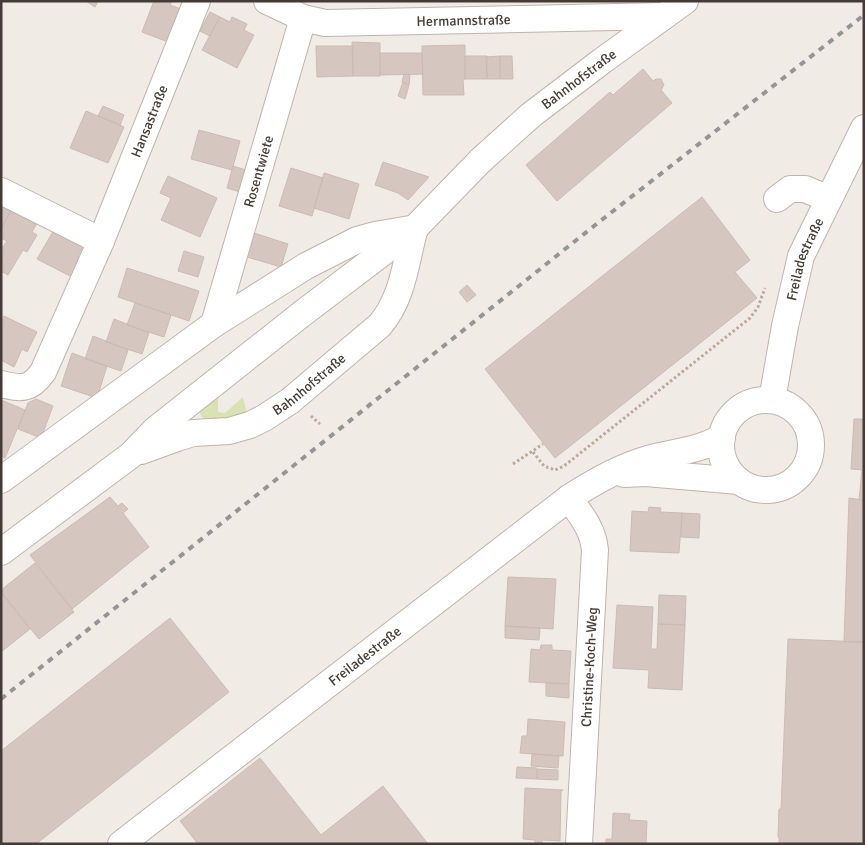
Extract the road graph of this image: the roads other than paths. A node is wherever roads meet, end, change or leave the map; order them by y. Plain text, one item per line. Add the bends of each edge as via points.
1 (197, 1) edge
2 (267, 1) edge
3 (685, 1) edge
4 (664, 16) junction
5 (303, 18) junction
6 (864, 128) edge
7 (1, 191) edge
8 (829, 198) junction
9 (777, 199) dead end
10 (407, 235) junction
11 (101, 241) junction
12 (214, 324) junction
13 (1, 384) edge
14 (772, 400) junction
15 (722, 437) junction
16 (138, 447) junction
17 (611, 475) junction
18 (1, 480) edge
19 (739, 481) junction
20 (569, 498) junction
21 (1, 552) edge
22 (122, 844) edge
23 (579, 844) edge

1 - 11 street, Hansastraße
2 - 5 street, Hermannstraße
3 - 4 street, Bahnhofstraße
4 - 5 street, Hermannstraße via 353,24
4 - 10 street, Bahnhofstraße via 506,136
5 - 12 street, Rosentwiete
6 - 8 street, Freiladestraße
7 - 11 street
8 - 9 street via 805,188 790,189
8 - 14 street, Freiladestraße via 801,256 784,326
10 - 12 street via 375,235 342,247
10 - 16 street, Bahnhofstraße via 302,313
10 - 16 street, Bahnhofstraße via 398,298 390,313 290,400 250,425 229,431 193,433
11 - 13 street, Hansastraße via 43,372 32,385 25,387
12 - 18 street
14 - 15 street via 758,400 734,413
14 - 19 street via 788,405 801,415 809,429 812,446 809,462 800,476 787,486 754,489
15 - 17 street, Freiladestraße via 698,449 661,455
15 - 19 street via 724,462
16 - 21 street, Bahnhofstraße
17 - 19 street, Freiladestraße via 646,474
17 - 20 street, Freiladestraße
20 - 22 street, Freiladestraße
20 - 23 street, Christine-Koch-Weg via 590,530 595,550

